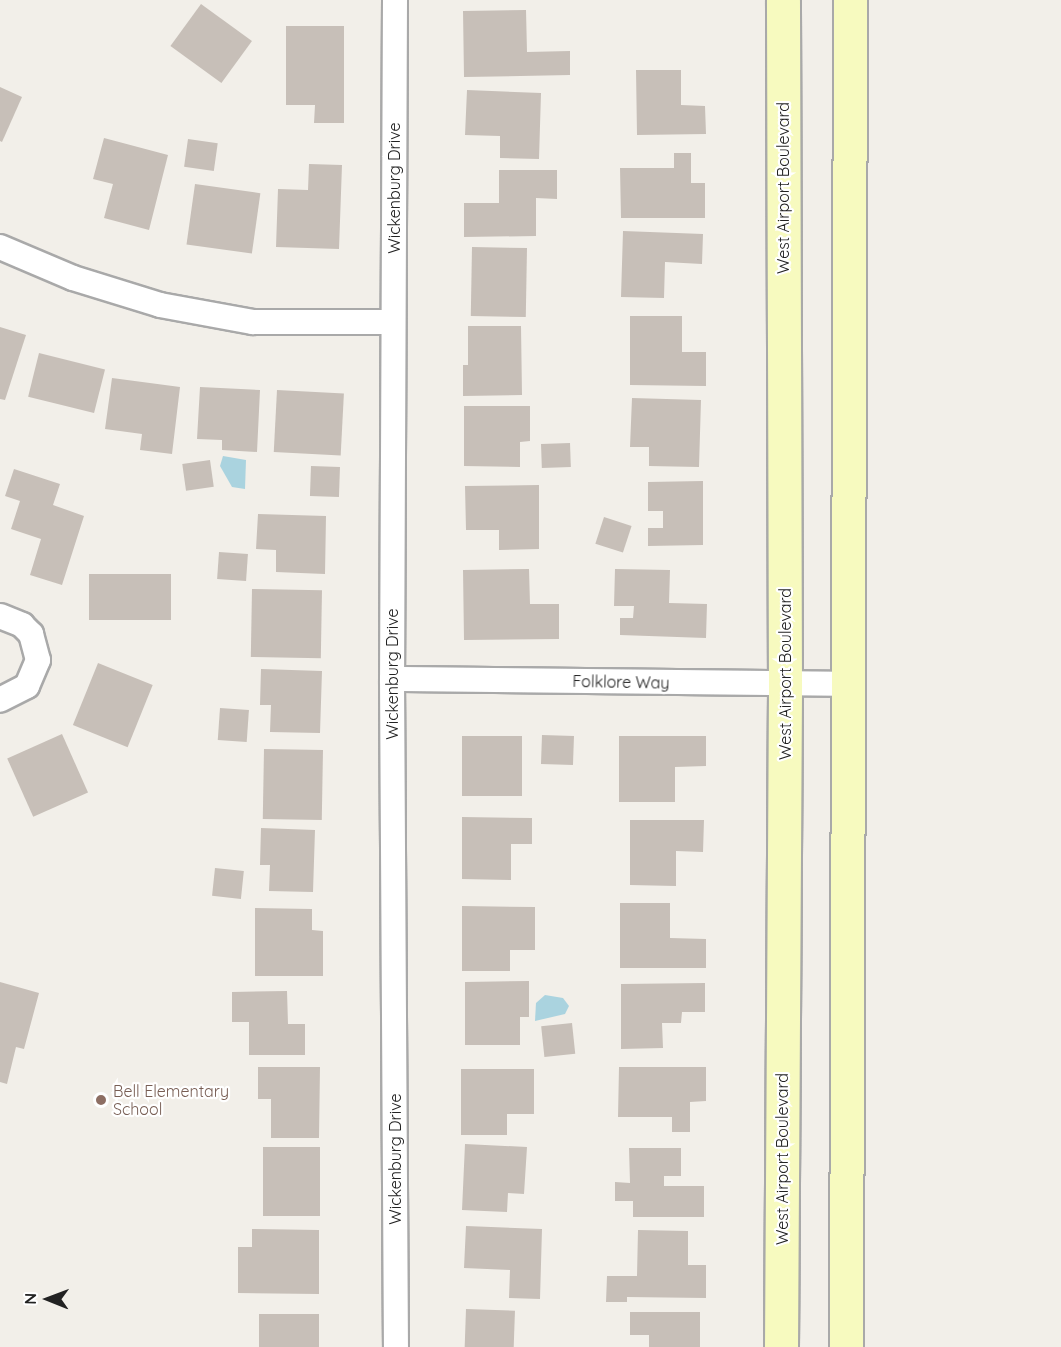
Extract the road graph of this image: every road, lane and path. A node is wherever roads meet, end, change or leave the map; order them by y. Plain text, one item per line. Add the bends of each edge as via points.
1 (394, 0) edge
2 (783, 0) edge
3 (850, 0) edge
4 (0, 247) edge
5 (393, 322) junction
6 (0, 616) edge
7 (392, 680) junction
8 (785, 684) junction
9 (849, 684) junction
10 (0, 700) edge
11 (396, 1347) edge
12 (781, 1347) edge
13 (846, 1347) edge

1 - 5 street, Wickenburg Drive
2 - 8 main road, West Airport Boulevard
3 - 9 main road
4 - 5 street via 73,278 160,305 253,322
5 - 7 street, Wickenburg Drive
6 - 10 street via 22,624 31,634 38,660 27,686
7 - 8 street, Folklore Way
7 - 11 street, Wickenburg Drive
8 - 9 street, Folklore Way
8 - 12 main road, West Airport Boulevard
9 - 13 main road

